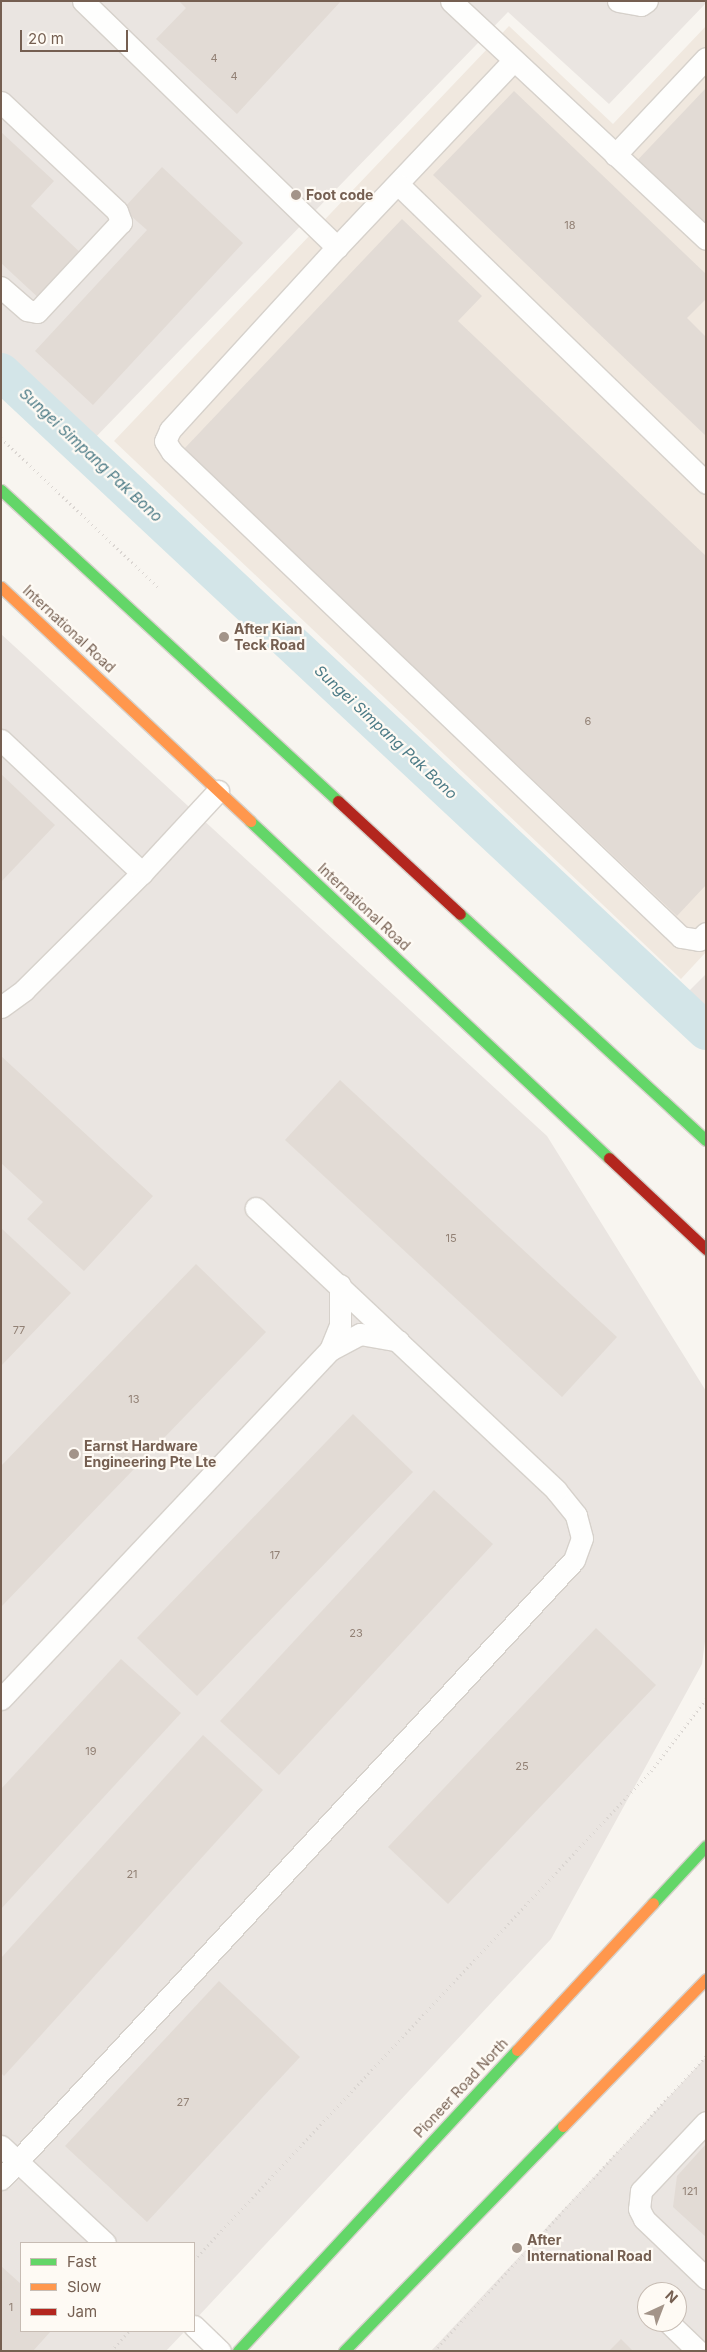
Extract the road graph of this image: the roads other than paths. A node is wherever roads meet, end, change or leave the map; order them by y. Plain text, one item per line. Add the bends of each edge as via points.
1 (83, 1) edge
2 (451, 1) edge
3 (618, 1) edge
4 (647, 1) edge
5 (706, 58) edge
6 (513, 61) junction
7 (1, 102) edge
8 (615, 155) junction
9 (399, 185) junction
10 (706, 239) edge
11 (337, 247) junction
12 (1, 287) edge
13 (706, 483) edge
14 (1, 490) edge
15 (1, 587) edge
16 (1, 740) edge
17 (218, 791) junction
18 (142, 872) junction
19 (706, 933) edge
20 (1, 1008) edge
21 (706, 1140) edge
22 (256, 1208) dead end
23 (706, 1249) edge
24 (340, 1285) junction
25 (399, 1341) junction
26 (330, 1350) junction
27 (1, 1699) edge
28 (706, 1846) edge
29 (706, 1979) edge
30 (706, 2122) edge
31 (1, 2146) edge
32 (18, 2162) junction
33 (1, 2179) edge
34 (105, 2242) edge
35 (706, 2278) edge
36 (195, 2327) edge
37 (678, 2332) edge
38 (220, 2351) edge
39 (238, 2351) edge
40 (344, 2351) edge
41 (698, 2351) edge

1 - 11 lane
2 - 6 lane
3 - 4 lane via 641,5
5 - 8 lane
6 - 8 lane
6 - 9 lane
7 - 12 lane via 117,211 121,222 37,312 27,310
8 - 10 lane
9 - 11 lane
9 - 13 lane
11 - 19 lane via 170,430 165,440 172,452 681,937 699,940
14 - 21 main road
15 - 17 main road, International Road
16 - 18 lane
17 - 18 lane
17 - 23 main road, International Road
18 - 20 lane via 24,990
22 - 24 lane
24 - 25 lane
24 - 26 lane via 340,1325
25 - 26 lane via 360,1334
25 - 32 lane via 556,1490 576,1515 582,1538 574,1560
26 - 27 lane
28 - 39 main road, Pioneer Road North
29 - 40 main road
30 - 35 lane via 641,2191 639,2199 644,2219
31 - 32 lane
32 - 33 lane
32 - 34 lane
36 - 38 lane
37 - 41 lane

